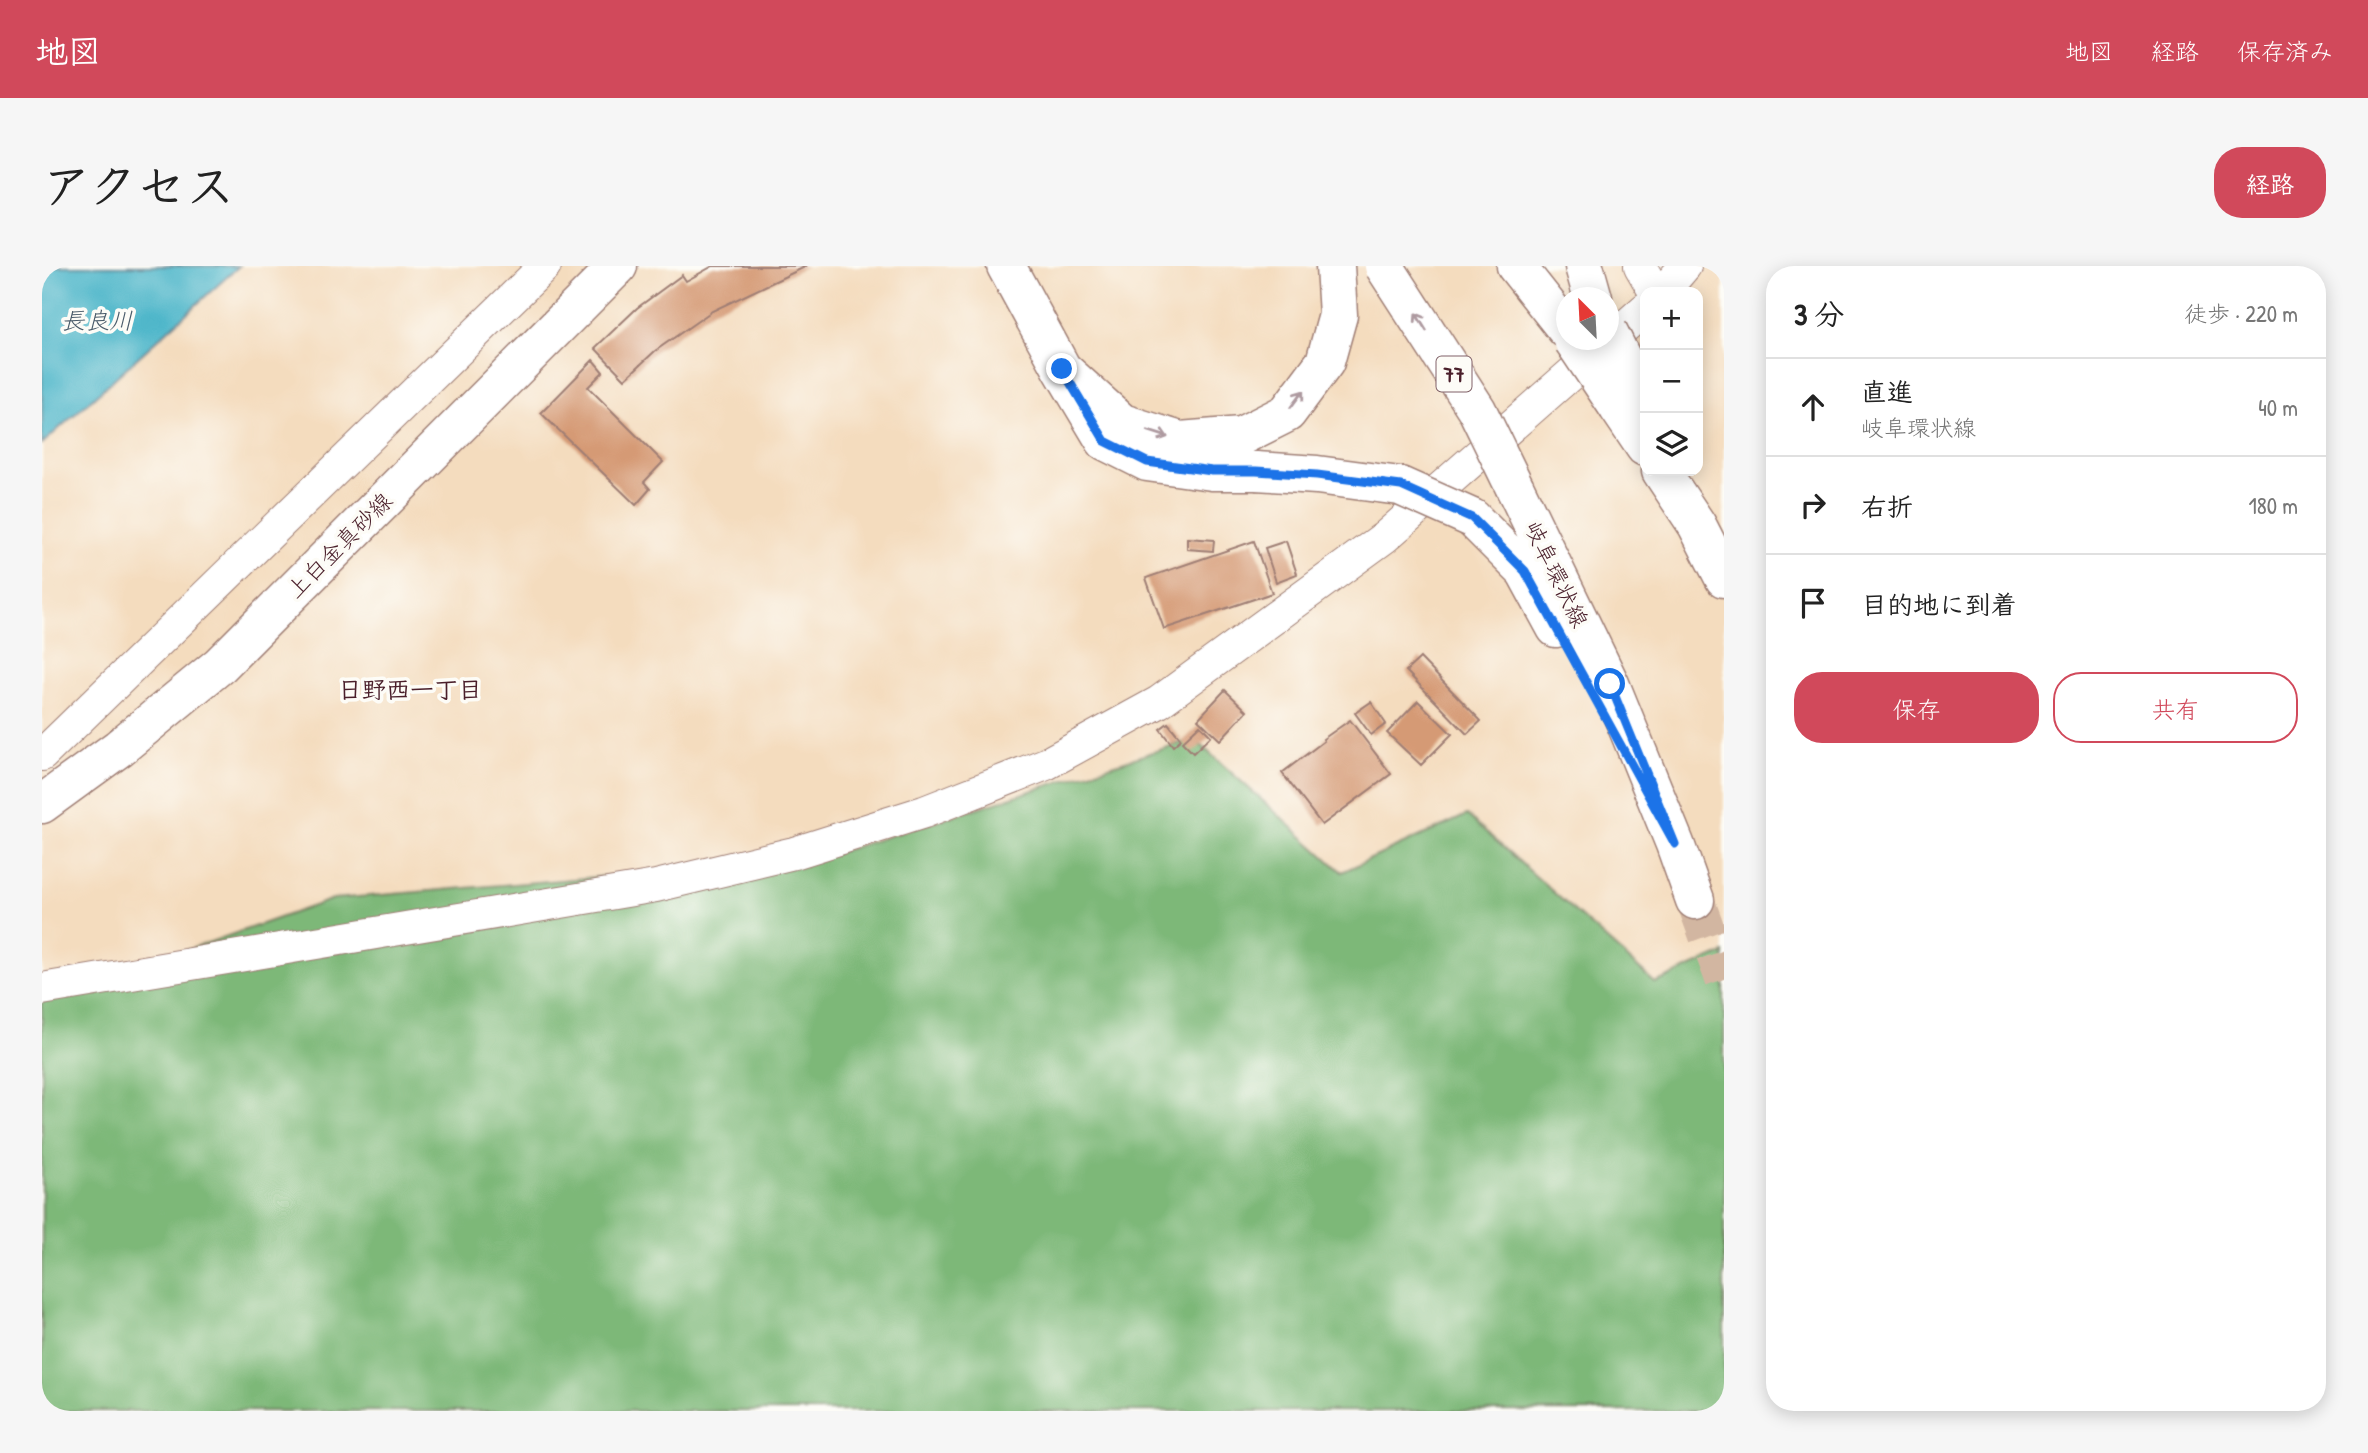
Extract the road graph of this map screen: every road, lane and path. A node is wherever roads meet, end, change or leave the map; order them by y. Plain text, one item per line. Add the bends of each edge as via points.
1 (545, 266) edge
2 (618, 266) edge
3 (1006, 266) edge
4 (1335, 266) edge
5 (1384, 266) edge
6 (1516, 266) edge
7 (1584, 266) edge
8 (1640, 266) edge
9 (1685, 266) edge
10 (1590, 287) edge
11 (1652, 287) edge
12 (1667, 287) edge
13 (1640, 313) edge
14 (1556, 316) edge
15 (1583, 350) edge
16 (1615, 350) edge
17 (1634, 400) edge
18 (1640, 426) edge
19 (1249, 454) junction
20 (1664, 476) edge
21 (1683, 476) edge
22 (1697, 525) junction
23 (1724, 578) edge
24 (42, 755) edge
25 (42, 804) edge
26 (1675, 844) junction
27 (1695, 900) tunnel mouth
28 (42, 989) edge

1 - 24 street
2 - 25 main road, 上白金真砂線 via 220,665 120,748
3 - 19 main road, 77 via 1105,441 1147,462 1212,471
19 -> 4 main road, 77 via 1325,362 1338,315
26 -> 5 main road, 岐阜環状線 / 77, bridge via 1610,684 1477,410
6 - 14 main road
7 - 10 main road
8 - 11 street
9 - 12 street
13 - 28 street via 1385,537 1159,702 1046,764 924,812 794,853 656,886
15 - 17 main road, bridge
16 - 17 main road, bridge
17 - 18 main road
19 - 26 main road, 77, bridge via 1317,475 1401,486 1472,518 1525,571
20 - 22 main road
21 - 22 main road
22 - 23 main road
26 - 27 main road, 岐阜環状線 / 77

